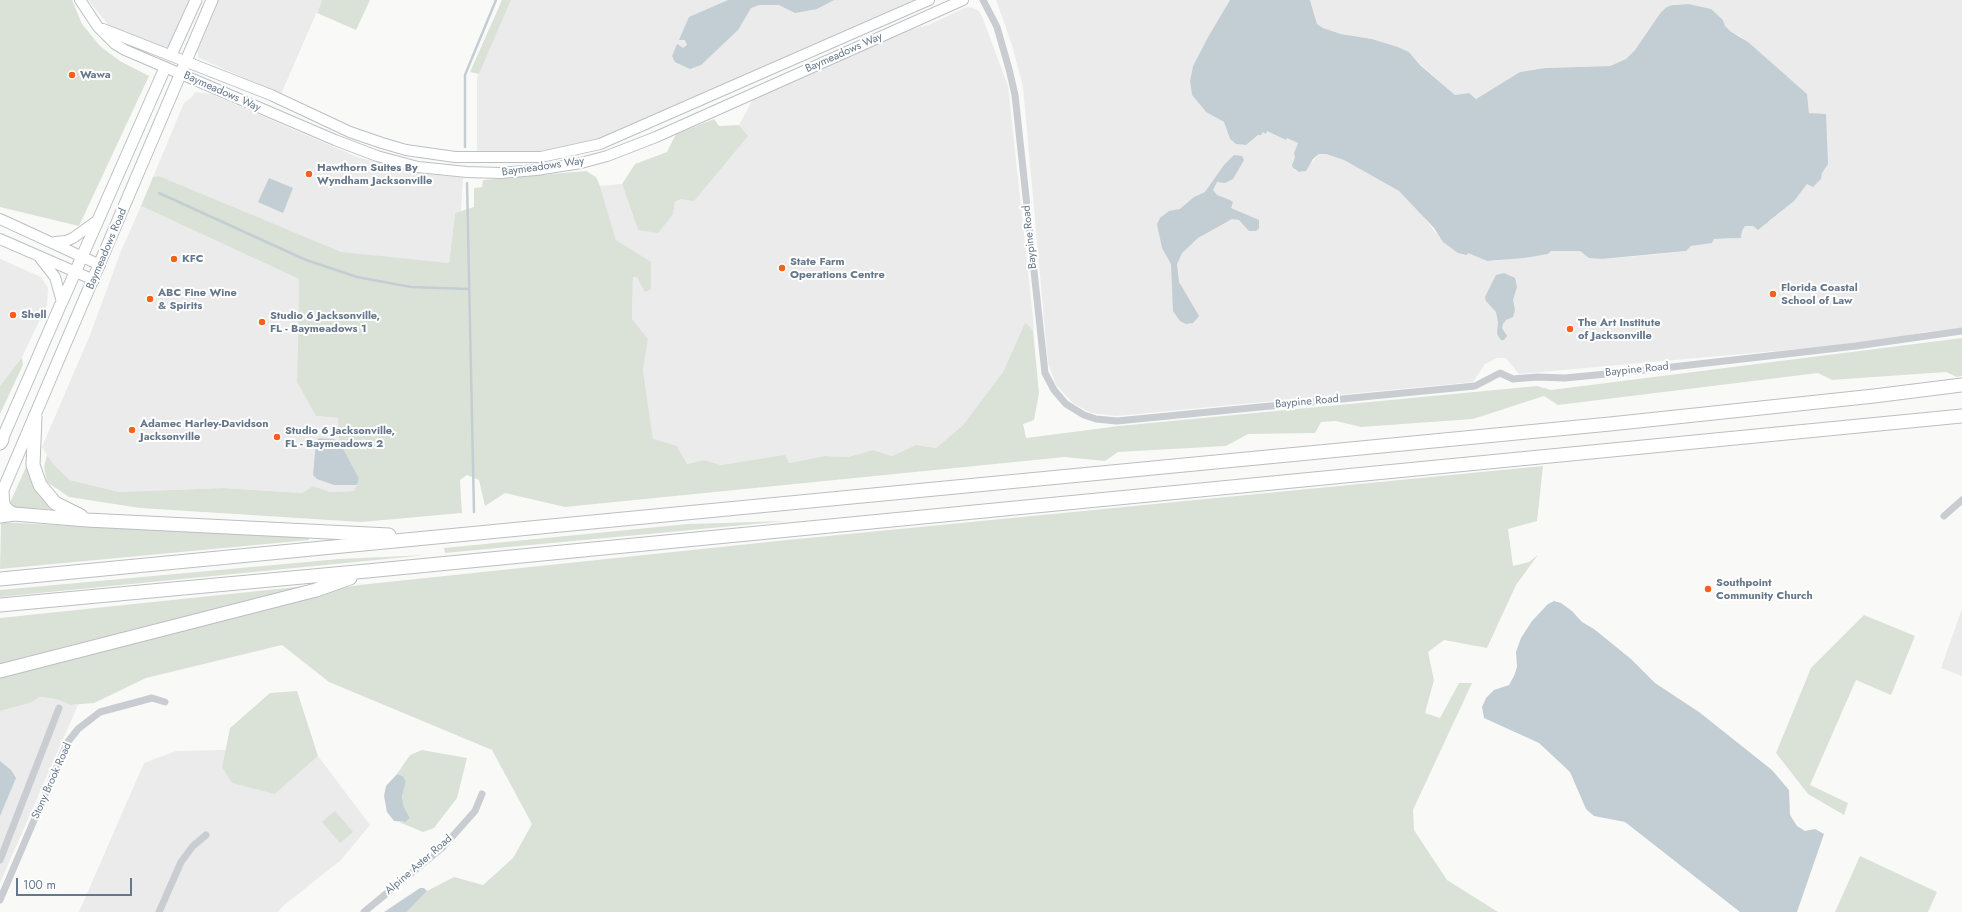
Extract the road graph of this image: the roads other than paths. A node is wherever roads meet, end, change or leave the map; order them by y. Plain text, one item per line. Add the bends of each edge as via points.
1 (80, 0) edge
2 (196, 0) edge
3 (212, 0) edge
4 (929, 0) edge
5 (963, 0) edge
6 (983, 0) edge
7 (98, 27) junction
8 (171, 55) junction
9 (186, 61) junction
10 (165, 68) junction
11 (180, 73) junction
12 (382, 144) junction
13 (377, 156) junction
14 (0, 219) edge
15 (98, 220) junction
16 (0, 239) edge
17 (53, 242) junction
18 (37, 255) junction
19 (82, 257) junction
20 (100, 265) junction
21 (75, 271) junction
22 (94, 280) junction
23 (61, 304) junction
24 (1962, 331) edge
25 (1962, 385) edge
26 (1962, 416) edge
27 (35, 417) junction
28 (1, 442) edge
29 (1, 494) edge
30 (1962, 500) edge
31 (14, 514) junction
32 (0, 516) edge
33 (1944, 516) dead end
34 (87, 520) junction
35 (435, 537) junction
36 (366, 571) junction
37 (0, 579) edge
38 (0, 605) edge
39 (0, 670) edge
40 (165, 702) dead end
41 (59, 708) dead end
42 (482, 794) dead end
43 (206, 835) dead end
44 (0, 860) edge
45 (0, 900) edge
46 (159, 912) edge
47 (364, 912) edge

1 - 7 street, Baymeadows Way
2 - 8 main road, Baymeadows Road
3 - 9 main road, Baymeadows Road
4 - 12 street, Baymeadows Way via 600,144 541,157 507,158 455,157
5 - 13 street, Baymeadows Way via 656,137 607,156 536,170 500,173 418,167
6 - 24 street, Baypine Road via 997,27 1014,95 1045,373 1054,390 1066,404 1084,415 1117,421 1475,386 1500,373 1513,379 1565,378 1856,346
7 - 8 street, Baymeadows Way
7 - 10 street, Baymeadows Way via 120,47
8 - 9 street, Baymeadows Way
8 - 10 street, Baymeadows Road
9 - 11 main road, Baymeadows Road
9 - 12 street, Baymeadows Way
10 - 11 street, Baymeadows Way
10 - 15 main road, Baymeadows Road
11 - 13 street, Baymeadows Way
11 - 20 main road, Baymeadows Road
12 - 13 street
14 - 17 street
15 - 17 street via 73,238
15 - 19 main road, Baymeadows Road
16 - 18 street
17 - 19 street
18 - 21 street
18 - 23 street via 55,277
19 - 20 street
19 - 21 main road, Baymeadows Road
20 - 22 main road, Baymeadows Road
21 - 22 street
21 - 23 main road, Baymeadows Road
22 - 27 main road, Baymeadows Road
23 - 28 main road, Baymeadows Road
25 - 35 highway via 1610,424
26 - 36 highway
27 - 29 main road, Baymeadows Road
27 - 34 highway via 33,465 40,485 55,503
29 - 31 highway via 3,505
30 - 33 street
31 - 32 highway
31 - 34 highway
34 - 35 highway
35 - 37 highway
36 - 38 highway
36 - 39 highway via 316,590
40 - 45 street, Stony Brook Road via 152,698 100,712 78,729 67,743
41 - 44 street
42 - 47 street, Alpine Aster Road via 475,811 443,847
43 - 46 street via 193,846 181,862

